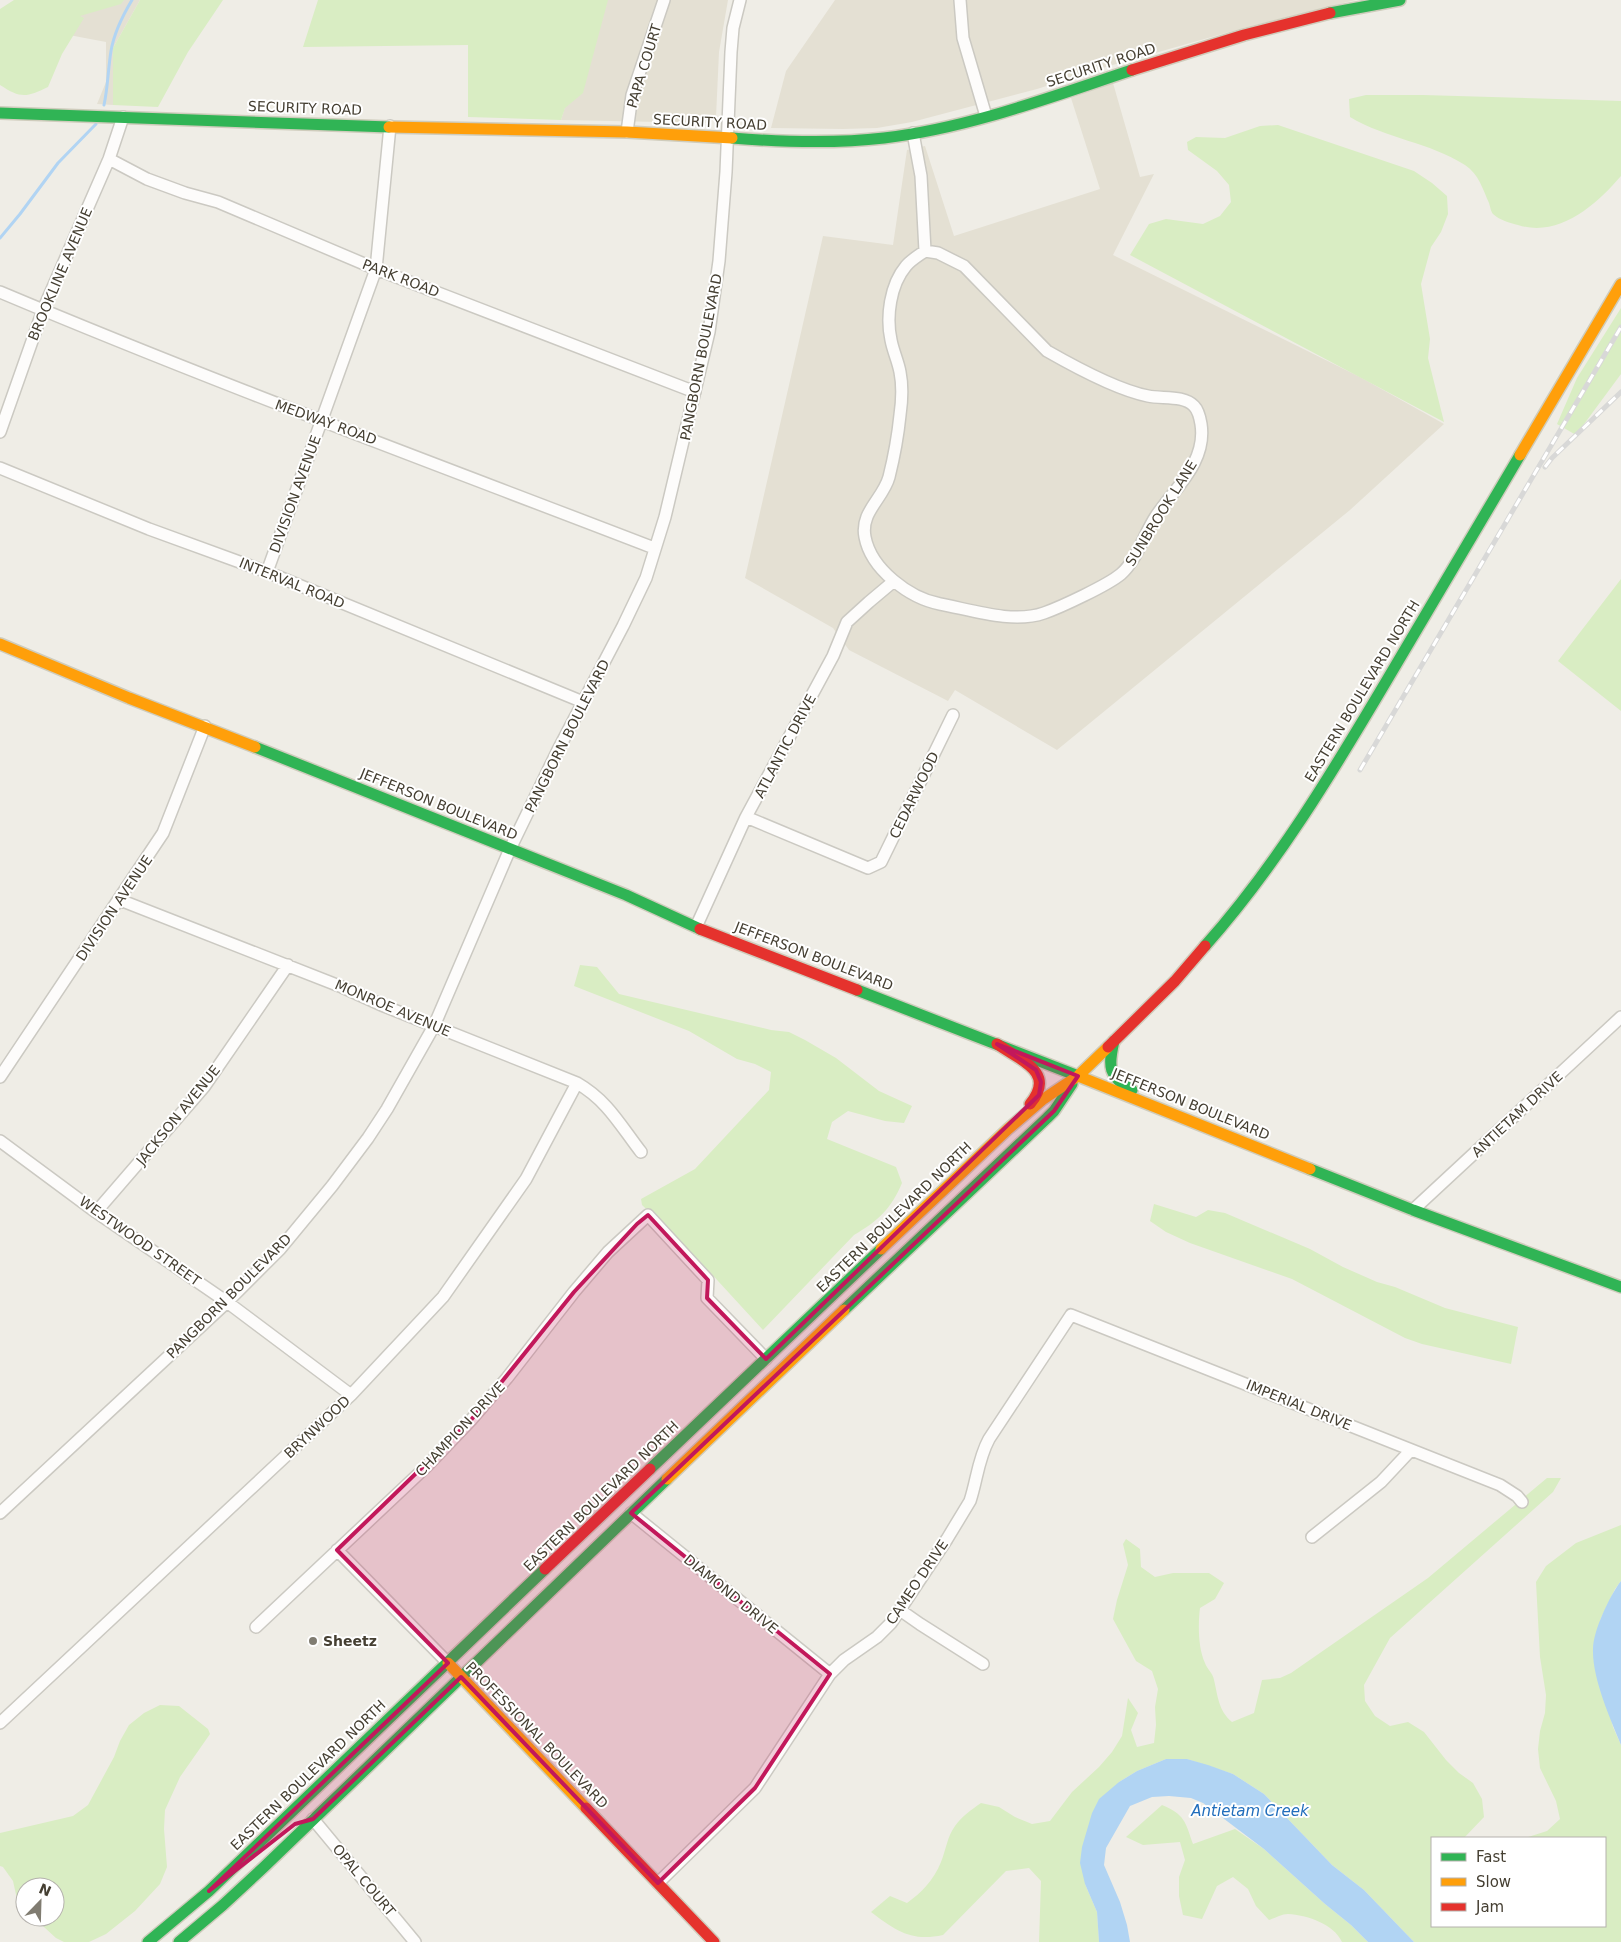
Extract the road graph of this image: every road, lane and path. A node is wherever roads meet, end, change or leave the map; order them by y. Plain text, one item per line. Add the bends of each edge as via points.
1 (664, 0) edge
2 (740, 0) edge
3 (960, 0) edge
4 (1400, 0) edge
5 (0, 113) edge
6 (986, 116) junction
7 (123, 117) junction
8 (390, 126) junction
9 (627, 132) junction
10 (913, 134) junction
11 (727, 138) junction
12 (109, 159) junction
13 (925, 251) junction
14 (376, 269) junction
15 (1621, 284) edge
16 (0, 292) edge
17 (43, 310) junction
18 (695, 392) junction
19 (322, 420) junction
20 (0, 432) edge
21 (0, 468) edge
22 (654, 548) junction
23 (266, 572) junction
24 (894, 582) junction
25 (0, 644) edge
26 (583, 702) junction
27 (953, 715) dead end
28 (205, 726) junction
29 (746, 817) junction
30 (510, 848) junction
31 (120, 900) junction
32 (696, 927) junction
33 (288, 965) junction
34 (1621, 1017) edge
35 (434, 1026) junction
36 (1114, 1041) junction
37 (997, 1044) junction
38 (1078, 1076) junction
39 (0, 1078) edge
40 (577, 1083) junction
41 (1176, 1114) junction
42 (1008, 1129) junction
43 (0, 1141) edge
44 (641, 1152) dead end
45 (1413, 1210) junction
46 (96, 1212) junction
47 (1621, 1286) edge
48 (227, 1302) junction
49 (1071, 1315) joint
50 (766, 1359) junction
51 (351, 1395) junction
52 (706, 1417) junction
53 (708, 1441) junction
54 (1411, 1450) junction
55 (1522, 1502) dead end
56 (0, 1513) edge
57 (631, 1513) junction
58 (1312, 1537) dead end
59 (337, 1550) junction
60 (900, 1610) junction
61 (256, 1627) dead end
62 (448, 1663) junction
63 (984, 1664) dead end
64 (830, 1674) junction
65 (461, 1677) junction
66 (0, 1723) edge
67 (377, 1730) junction
68 (313, 1819) junction
69 (658, 1883) junction
70 (209, 1891) junction
71 (148, 1942) edge
72 (179, 1942) edge
73 (414, 1942) edge
74 (714, 1942) edge

1 - 9 street, PAPA COURT via 632,95
2 - 11 street, PANGBORN BOULEVARD via 732,36
3 - 6 street via 963,38
4 - 6 main road, SECURITY ROAD via 1356,6 1248,34
5 - 7 main road, SECURITY ROAD
6 - 10 main road, SECURITY ROAD
7 - 8 main road, SECURITY ROAD
7 - 12 street, BROOKLINE AVENUE
8 - 9 main road, SECURITY ROAD
8 - 14 street, DIVISION AVENUE
9 - 11 main road, SECURITY ROAD
10 - 11 main road, SECURITY ROAD via 844,141
10 - 13 street via 921,176
11 - 18 street, PANGBORN BOULEVARD via 720,260 709,332
12 - 14 street, PARK ROAD via 147,179 218,202
12 - 17 street, BROOKLINE AVENUE
13 - 24 street, SUNBROOK LANE via 904,269 890,306 889,332 900,369 902,402 889,478 866,516 864,526 870,554
13 - 24 street, SUNBROOK LANE via 938,253 964,266 1047,351 1059,358 1126,390 1181,400 1195,407 1200,418 1201,437 1193,467 1156,517 1126,568 1111,581 1064,604 1033,616 1012,617 930,602
14 - 18 street, PARK ROAD
14 - 19 street, DIVISION AVENUE
15 - 36 main road, EASTERN BOULEVARD NORTH via 1309,809 1227,922
16 - 17 street, MEDWAY ROAD
17 - 19 street, MEDWAY ROAD
17 - 20 street, BROOKLINE AVENUE
18 - 22 street, PANGBORN BOULEVARD via 665,517
19 - 22 street, MEDWAY ROAD
19 - 23 street, DIVISION AVENUE
21 - 23 street, INTERVAL ROAD via 149,529
22 - 26 street, PANGBORN BOULEVARD via 646,578
23 - 26 street, INTERVAL ROAD
24 - 29 street, ATLANTIC DRIVE via 847,622 833,656
25 - 28 main road, JEFFERSON BOULEVARD
26 - 30 street, PANGBORN BOULEVARD
27 - 29 street, CEDARWOOD via 881,862 868,868
28 - 30 main road, JEFFERSON BOULEVARD
28 - 31 street, DIVISION AVENUE via 163,833
29 - 32 street, ATLANTIC DRIVE
30 - 32 main road, JEFFERSON BOULEVARD
30 - 35 street, PANGBORN BOULEVARD
31 - 33 street, MONROE AVENUE
31 - 39 street, DIVISION AVENUE
32 - 37 main road, JEFFERSON BOULEVARD
33 - 35 street, MONROE AVENUE
33 - 46 street, JACKSON AVENUE via 204,1087
34 - 45 street, ANTIETAM DRIVE
35 - 40 street, MONROE AVENUE
35 - 48 street, PANGBORN BOULEVARD via 387,1109 332,1186 280,1249
36 - 38 main road, EASTERN BOULEVARD NORTH
36 - 41 main road via 1110,1069 1118,1082
37 - 38 main road, JEFFERSON BOULEVARD
37 - 42 main road via 1036,1070 1042,1082 1038,1095
38 - 41 main road, JEFFERSON BOULEVARD
38 - 42 main road, EASTERN BOULEVARD NORTH via 1042,1100
38 - 53 main road, EASTERN BOULEVARD NORTH via 1054,1111
40 - 44 street, MONROE AVENUE via 604,1102
40 - 51 street, BRYNWOOD via 526,1179 443,1297
41 - 45 main road, JEFFERSON BOULEVARD
42 - 50 main road, EASTERN BOULEVARD NORTH
43 - 46 street, WESTWOOD STREET
45 - 47 main road, JEFFERSON BOULEVARD
46 - 48 street, WESTWOOD STREET
48 - 51 street, WESTWOOD STREET
48 - 56 street, PANGBORN BOULEVARD
49 - 54 street, IMPERIAL DRIVE
49 - 60 street, CAMEO DRIVE via 989,1439 982,1453 970,1501
50 - 52 main road, EASTERN BOULEVARD NORTH
50 - 53 main road via 768,1367 764,1374 715,1423
50 - 59 street, CHAMPION DRIVE via 706,1298 708,1280 648,1215 608,1252 471,1420 428,1466
51 - 66 street, BRYNWOOD
52 - 57 main road via 694,1437 635,1493 629,1504
52 - 62 main road, EASTERN BOULEVARD NORTH
53 - 57 main road, EASTERN BOULEVARD NORTH
54 - 55 street, IMPERIAL DRIVE via 1500,1485
54 - 58 street via 1381,1482
57 - 64 street, DIAMOND DRIVE
57 - 65 main road, EASTERN BOULEVARD NORTH
59 - 61 street, CHAMPION DRIVE
59 - 62 street, PROFESSIONAL BOULEVARD
60 - 63 street
60 - 64 street, CAMEO DRIVE via 877,1637
62 - 65 main road, PROFESSIONAL BOULEVARD
62 - 67 main road, EASTERN BOULEVARD NORTH
64 - 69 street, CAMEO DRIVE via 755,1788
65 - 68 main road, EASTERN BOULEVARD NORTH
65 - 69 main road, PROFESSIONAL BOULEVARD
67 - 68 main road via 316,1803
67 - 70 main road, EASTERN BOULEVARD NORTH
68 - 70 main road via 296,1824
68 - 72 main road, EASTERN BOULEVARD NORTH
68 - 73 street, OPAL COURT
69 - 74 main road, PROFESSIONAL BOULEVARD
70 - 71 main road, EASTERN BOULEVARD NORTH

